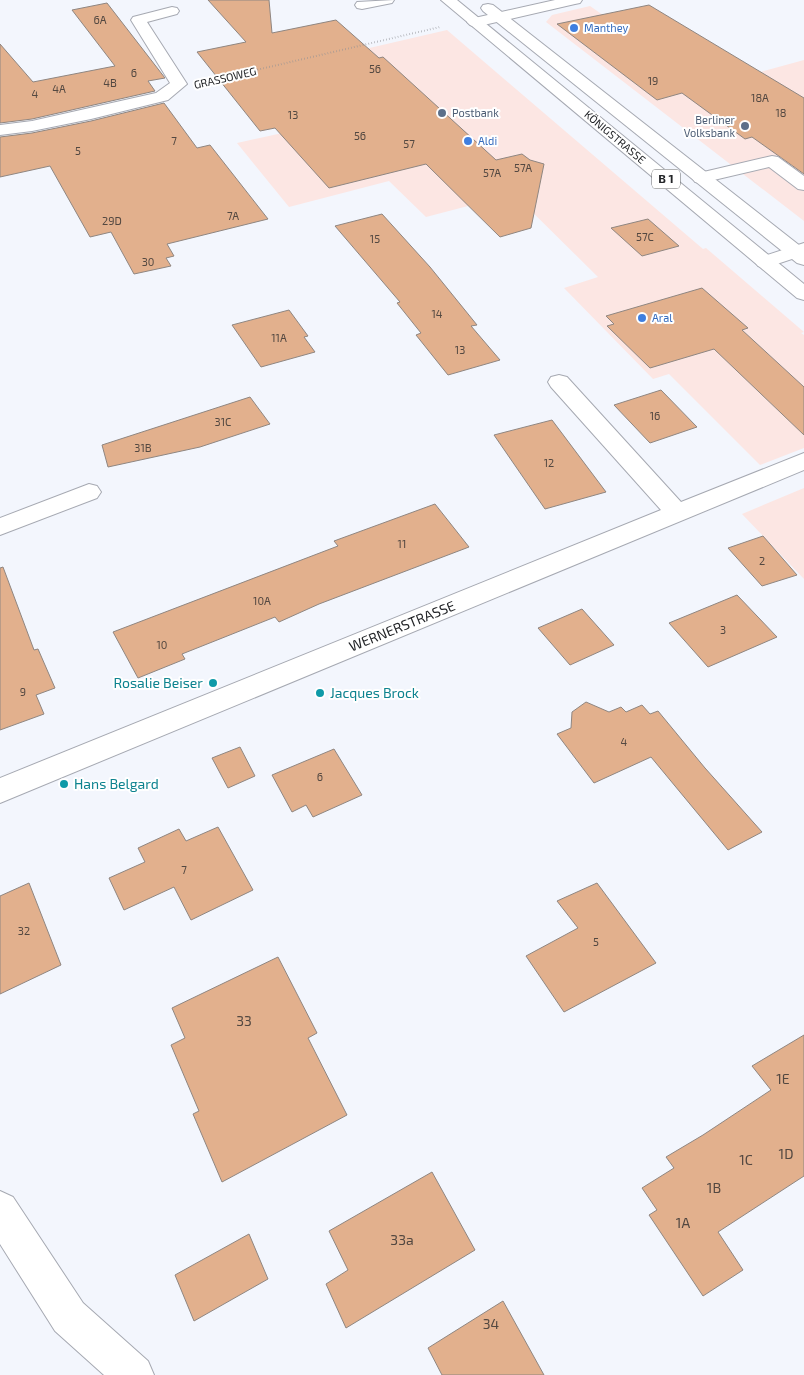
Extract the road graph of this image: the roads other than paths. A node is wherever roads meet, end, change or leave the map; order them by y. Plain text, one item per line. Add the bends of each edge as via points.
1 (387, 0) edge
2 (448, 0) edge
3 (478, 0) edge
4 (575, 0) edge
5 (362, 5) dead end
6 (172, 11) dead end
7 (499, 17) junction
8 (475, 22) junction
9 (0, 130) edge
10 (702, 178) junction
11 (804, 185) edge
12 (801, 253) edge
13 (765, 262) junction
14 (804, 294) edge
15 (559, 382) dead end
16 (804, 461) edge
17 (89, 492) dead end
18 (677, 513) junction
19 (0, 528) edge
20 (0, 792) edge
21 (0, 1210) edge
22 (134, 1375) edge

1 - 5 main road
2 - 8 main road, KÖNIGSTRASSE / B 1
3 - 7 main road, KÖNIGSTRASSE / B 1
4 - 7 main road
6 - 9 main road via 138,20 179,84 162,97 83,116
7 - 8 main road
7 - 10 main road, KÖNIGSTRASSE / B 1
8 - 13 main road, KÖNIGSTRASSE / B 1
10 - 11 main road via 772,161
10 - 12 main road, KÖNIGSTRASSE / B 1
12 - 13 main road
13 - 14 main road, KÖNIGSTRASSE / B 1
15 - 18 main road
16 - 18 main road, WERNERSTRASSE
17 - 19 main road
18 - 20 main road, WERNERSTRASSE
21 - 22 main road via 69,1317

